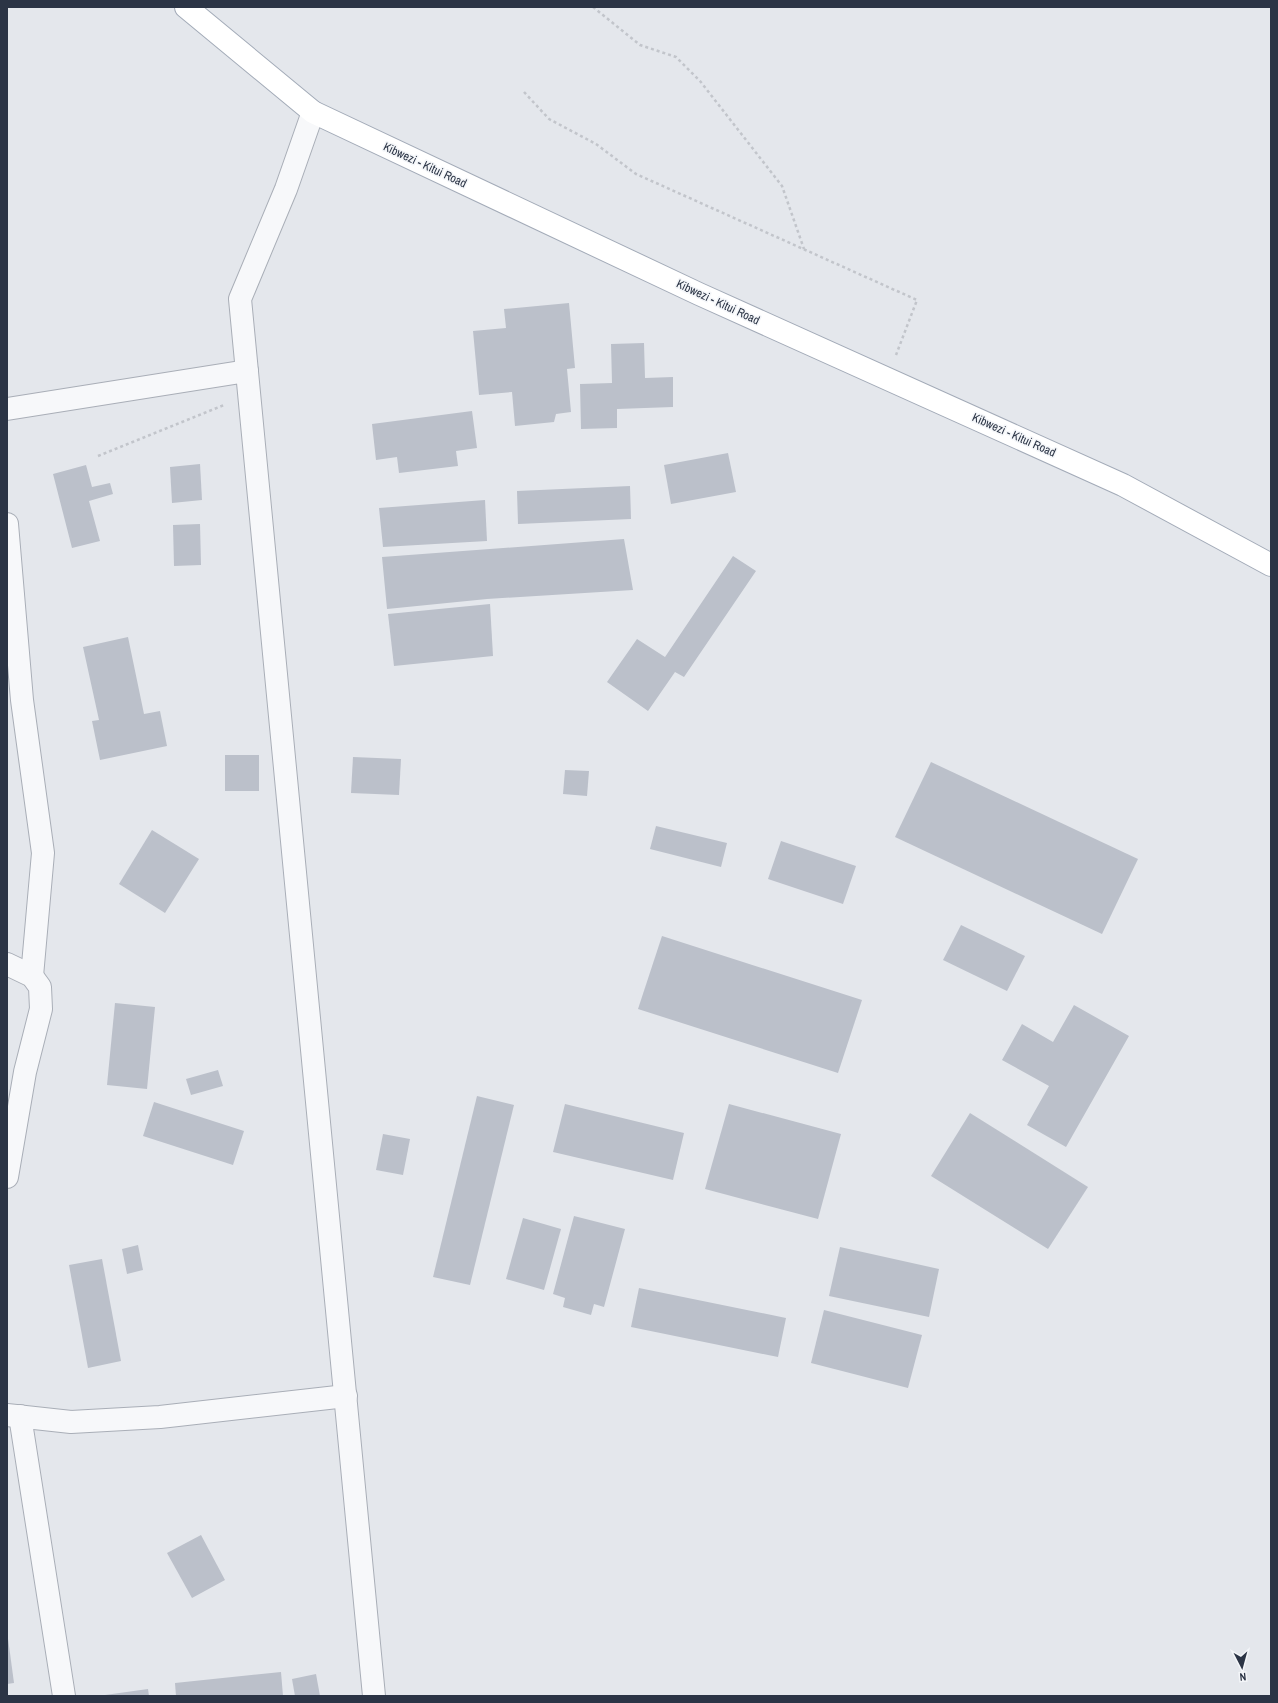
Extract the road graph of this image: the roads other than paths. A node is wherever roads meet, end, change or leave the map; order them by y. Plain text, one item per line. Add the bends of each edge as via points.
1 (186, 7) edge
2 (313, 112) junction
3 (247, 371) junction
4 (7, 409) edge
5 (7, 524) edge
6 (1271, 565) edge
7 (7, 964) edge
8 (32, 976) junction
9 (7, 1176) edge
10 (346, 1396) junction
11 (13, 1416) edge
12 (64, 1696) edge
13 (374, 1696) edge

1 - 2 main road, Kibwezi - Kitui Road
2 - 3 street via 286,189 240,299
2 - 6 main road, Kibwezi - Kitui Road via 699,294 1124,485
3 - 4 street
3 - 10 street
5 - 8 street via 22,700 43,853
7 - 8 street
8 - 9 street via 40,987 41,1009 24,1072
10 - 11 street via 160,1418 70,1422
10 - 13 street
11 - 12 street

